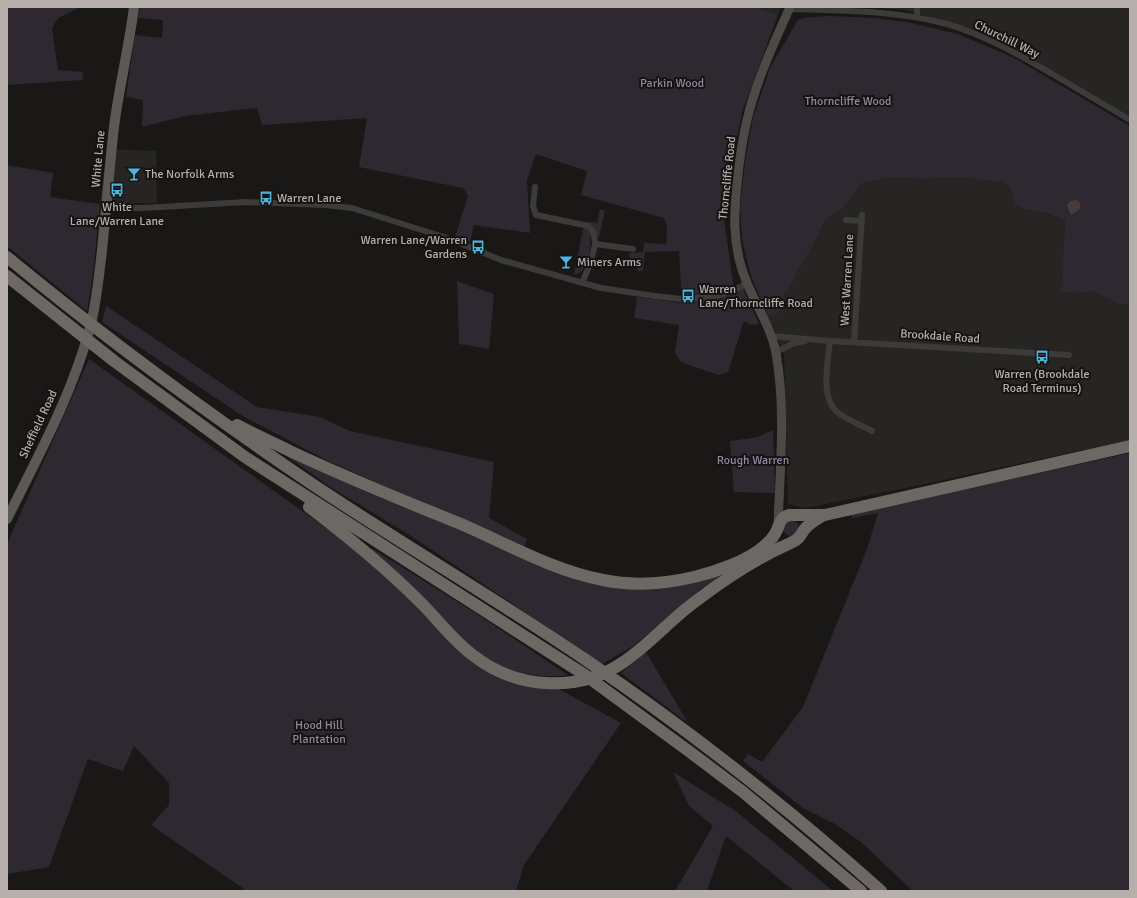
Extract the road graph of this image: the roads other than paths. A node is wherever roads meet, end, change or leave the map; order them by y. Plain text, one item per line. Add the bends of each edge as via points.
1 (134, 7) edge
2 (917, 7) edge
3 (790, 8) edge
4 (875, 10) edge
5 (917, 17) junction
6 (1130, 120) edge
7 (535, 187) dead end
8 (107, 208) junction
9 (846, 220) dead end
10 (595, 244) junction
11 (633, 249) dead end
12 (7, 257) edge
13 (7, 276) edge
14 (582, 283) junction
15 (747, 284) junction
16 (771, 336) junction
17 (810, 339) junction
18 (830, 341) junction
19 (854, 342) junction
20 (776, 352) junction
21 (1069, 355) dead end
22 (79, 360) joint
23 (155, 373) junction
24 (872, 431) dead end
25 (1130, 446) edge
26 (245, 456) junction
27 (780, 497) junction
28 (825, 515) junction
29 (794, 516) junction
30 (7, 519) edge
31 (777, 527) junction
32 (803, 531) junction
33 (794, 541) junction
34 (861, 891) edge
35 (881, 891) edge

1 - 8 main road, White Lane via 114,126
2 - 5 street
3 - 4 street, Churchill Way
3 - 15 street, Thorncliffe Road via 768,55 747,119 741,148 734,223 736,248
4 - 5 street, Churchill Way
5 - 6 street, Churchill Way via 981,36 1021,56
7 - 10 street via 533,206 536,215 588,226 594,234
8 - 14 street via 246,202 352,208 450,240 501,260
8 - 22 main road, White Lane via 96,300
9 - 19 street, West Warren Lane via 862,218
10 - 11 street
10 - 14 street
12 - 23 highway
13 - 26 highway via 114,360
14 - 15 street via 649,296 682,298 723,294
15 - 16 street, Thorncliffe Road
16 - 17 street, Brookdale Road
16 - 20 street, Thorncliffe Road
17 - 18 street, Brookdale Road
17 - 20 street, Brookdale Road
18 - 19 street, Brookdale Road
18 - 24 street via 828,400 837,412
19 - 21 street, Brookdale Road
20 - 27 street, Thorncliffe Road via 781,396
22 - 30 main road, Sheffield Road via 54,425
23 - 31 highway via 243,428 324,467 557,567 602,580 648,583 675,581 700,575 756,552 770,540
23 - 35 highway via 315,486 507,608 684,729 775,800
25 - 28 highway
26 - 33 highway via 364,550 420,601 448,633 475,657 499,671 533,682 570,682 597,675 617,666 635,654 713,588 776,549
26 - 34 highway via 585,675 742,792
27 - 29 street via 784,506
27 - 31 street, Thorncliffe Road
28 - 29 highway
28 - 32 highway
29 - 31 highway via 785,516
29 - 32 highway via 802,522
31 - 33 highway via 778,534 784,540
32 - 33 highway

